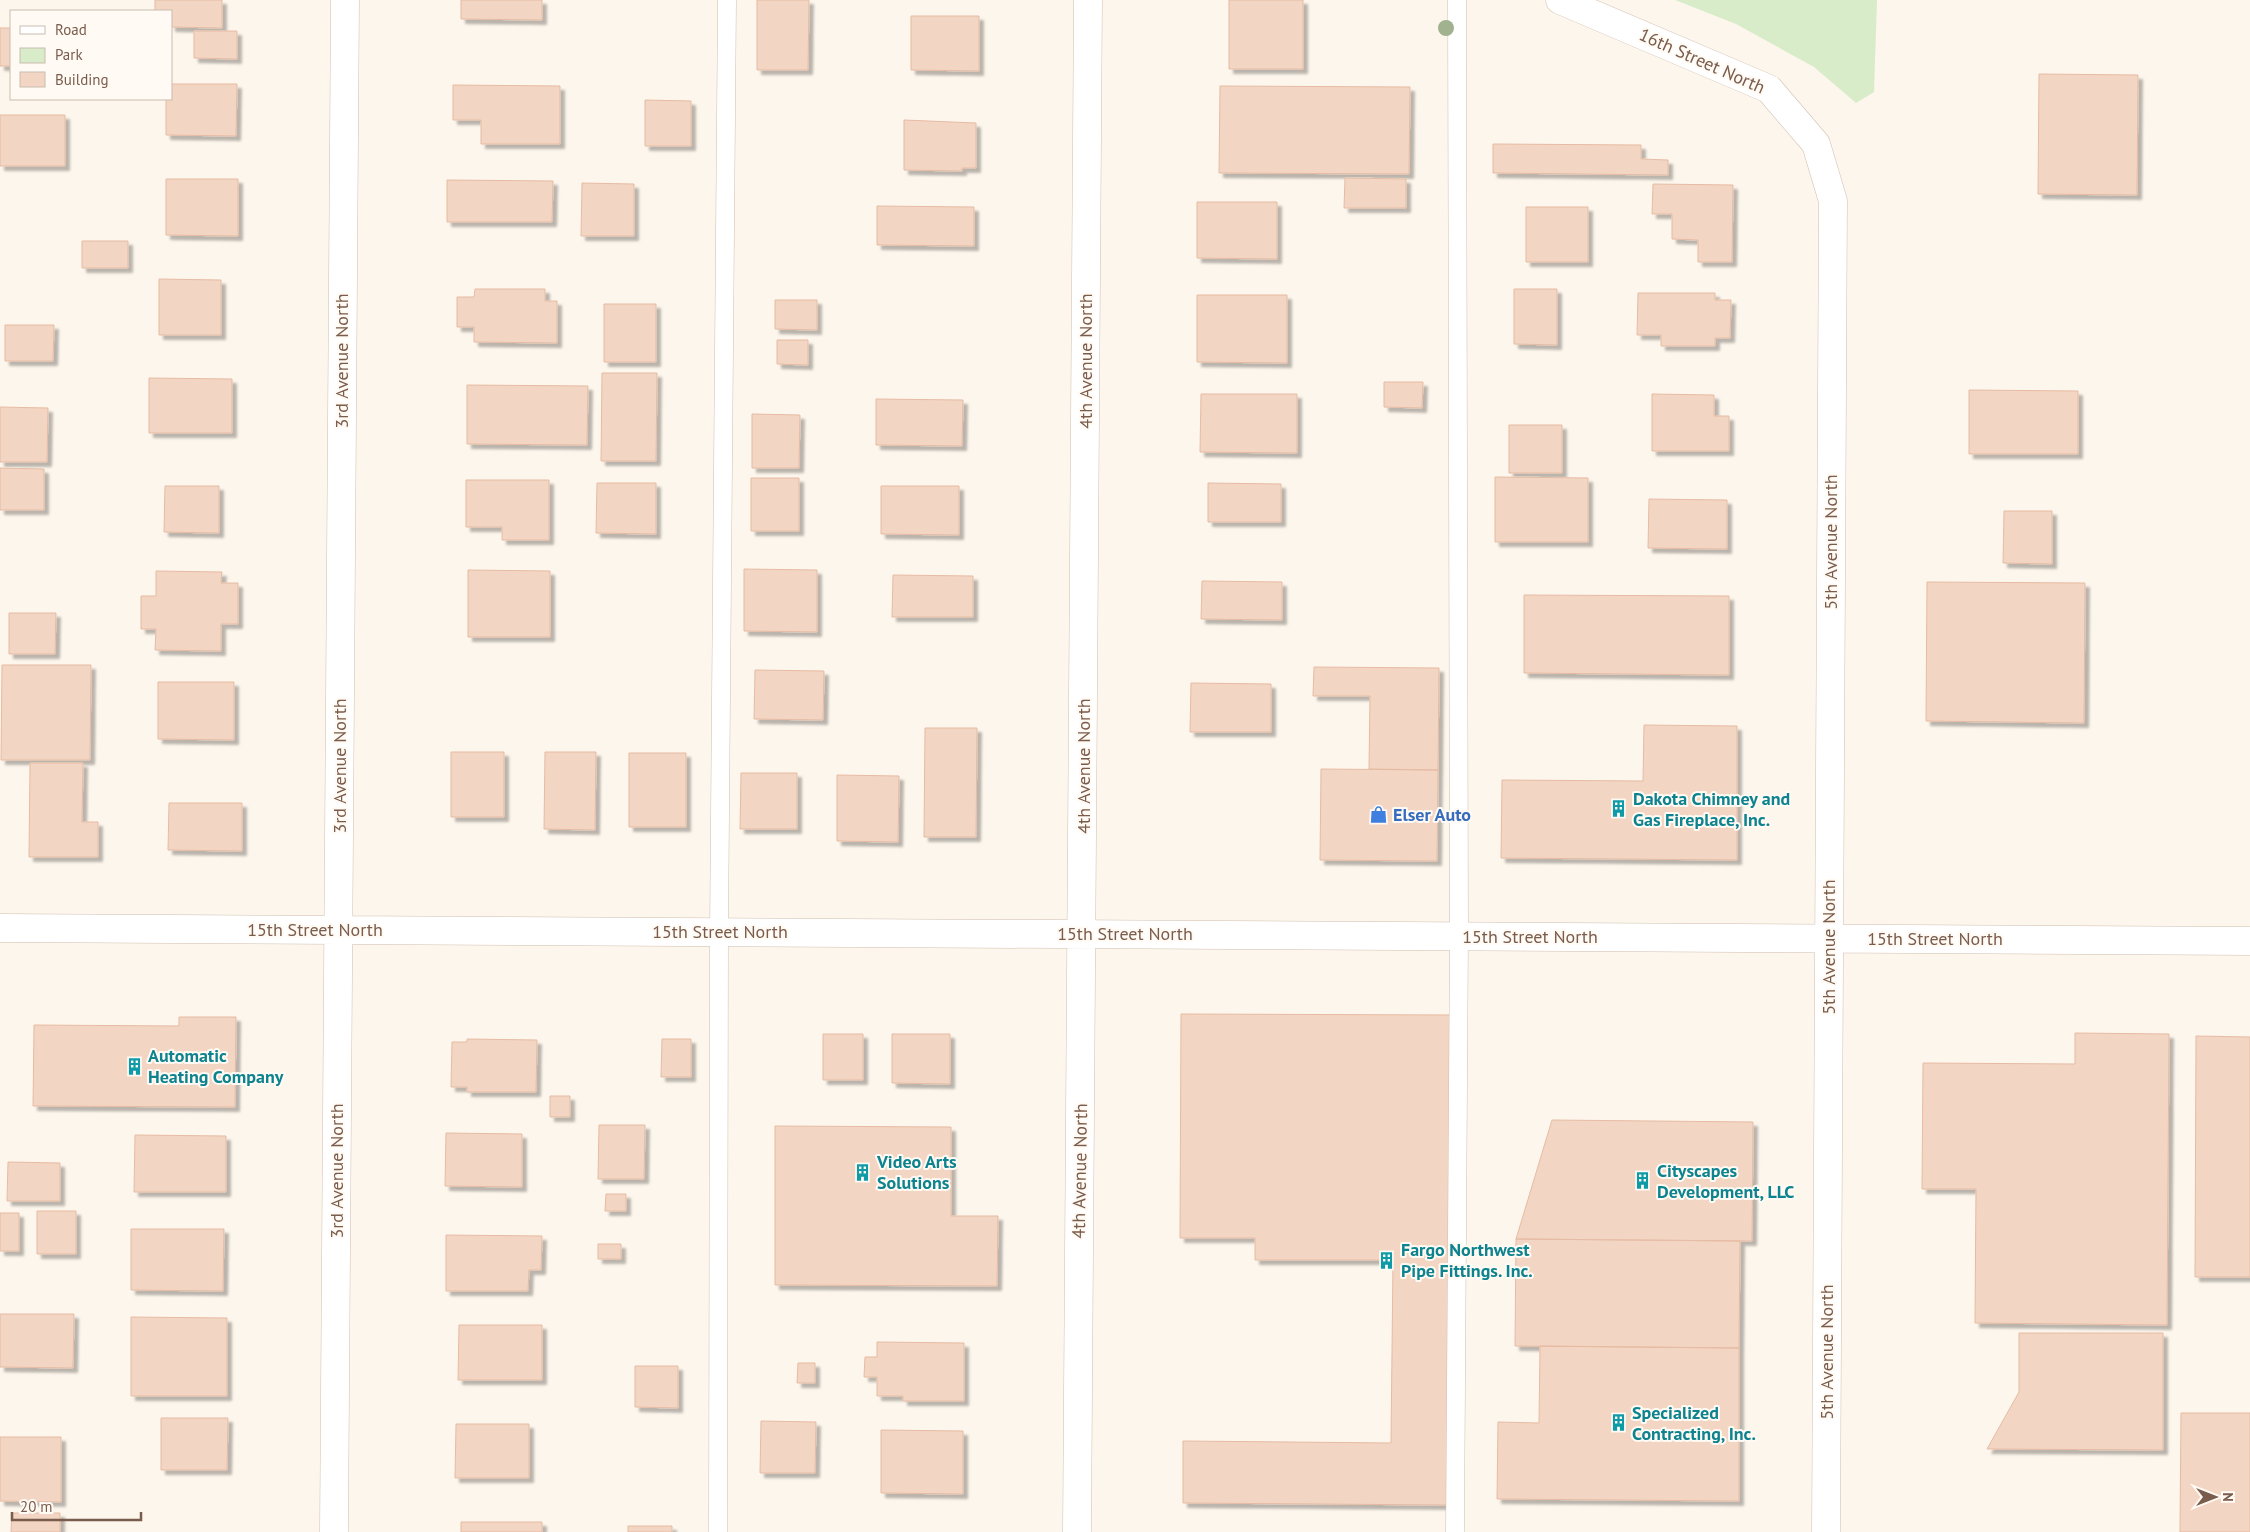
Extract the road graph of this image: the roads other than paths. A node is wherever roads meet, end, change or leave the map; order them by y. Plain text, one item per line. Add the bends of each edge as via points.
1 (345, 0) edge
2 (727, 0) edge
3 (1088, 0) edge
4 (1457, 0) edge
5 (1560, 0) edge
6 (1832, 361) joint
7 (0, 928) edge
8 (338, 930) junction
9 (719, 932) junction
10 (1082, 934) junction
11 (1459, 936) junction
12 (1829, 938) junction
13 (2250, 941) edge
14 (334, 1532) edge
15 (718, 1532) edge
16 (1077, 1532) edge
17 (1455, 1532) edge
18 (1826, 1532) edge

1 - 8 street, 3rd Avenue North
2 - 9 lane
3 - 10 street, 4th Avenue North
4 - 11 lane
5 - 6 street, 16th Street North via 1770,89 1816,144 1832,201
6 - 12 street, 5th Avenue North
7 - 8 street, 15th Street North
8 - 9 street, 15th Street North
8 - 14 street, 3rd Avenue North
9 - 10 street, 15th Street North
9 - 15 lane
10 - 11 street, 15th Street North
10 - 16 street, 4th Avenue North
11 - 12 street, 15th Street North
11 - 17 lane
12 - 13 street, 15th Street North
12 - 18 street, 5th Avenue North

